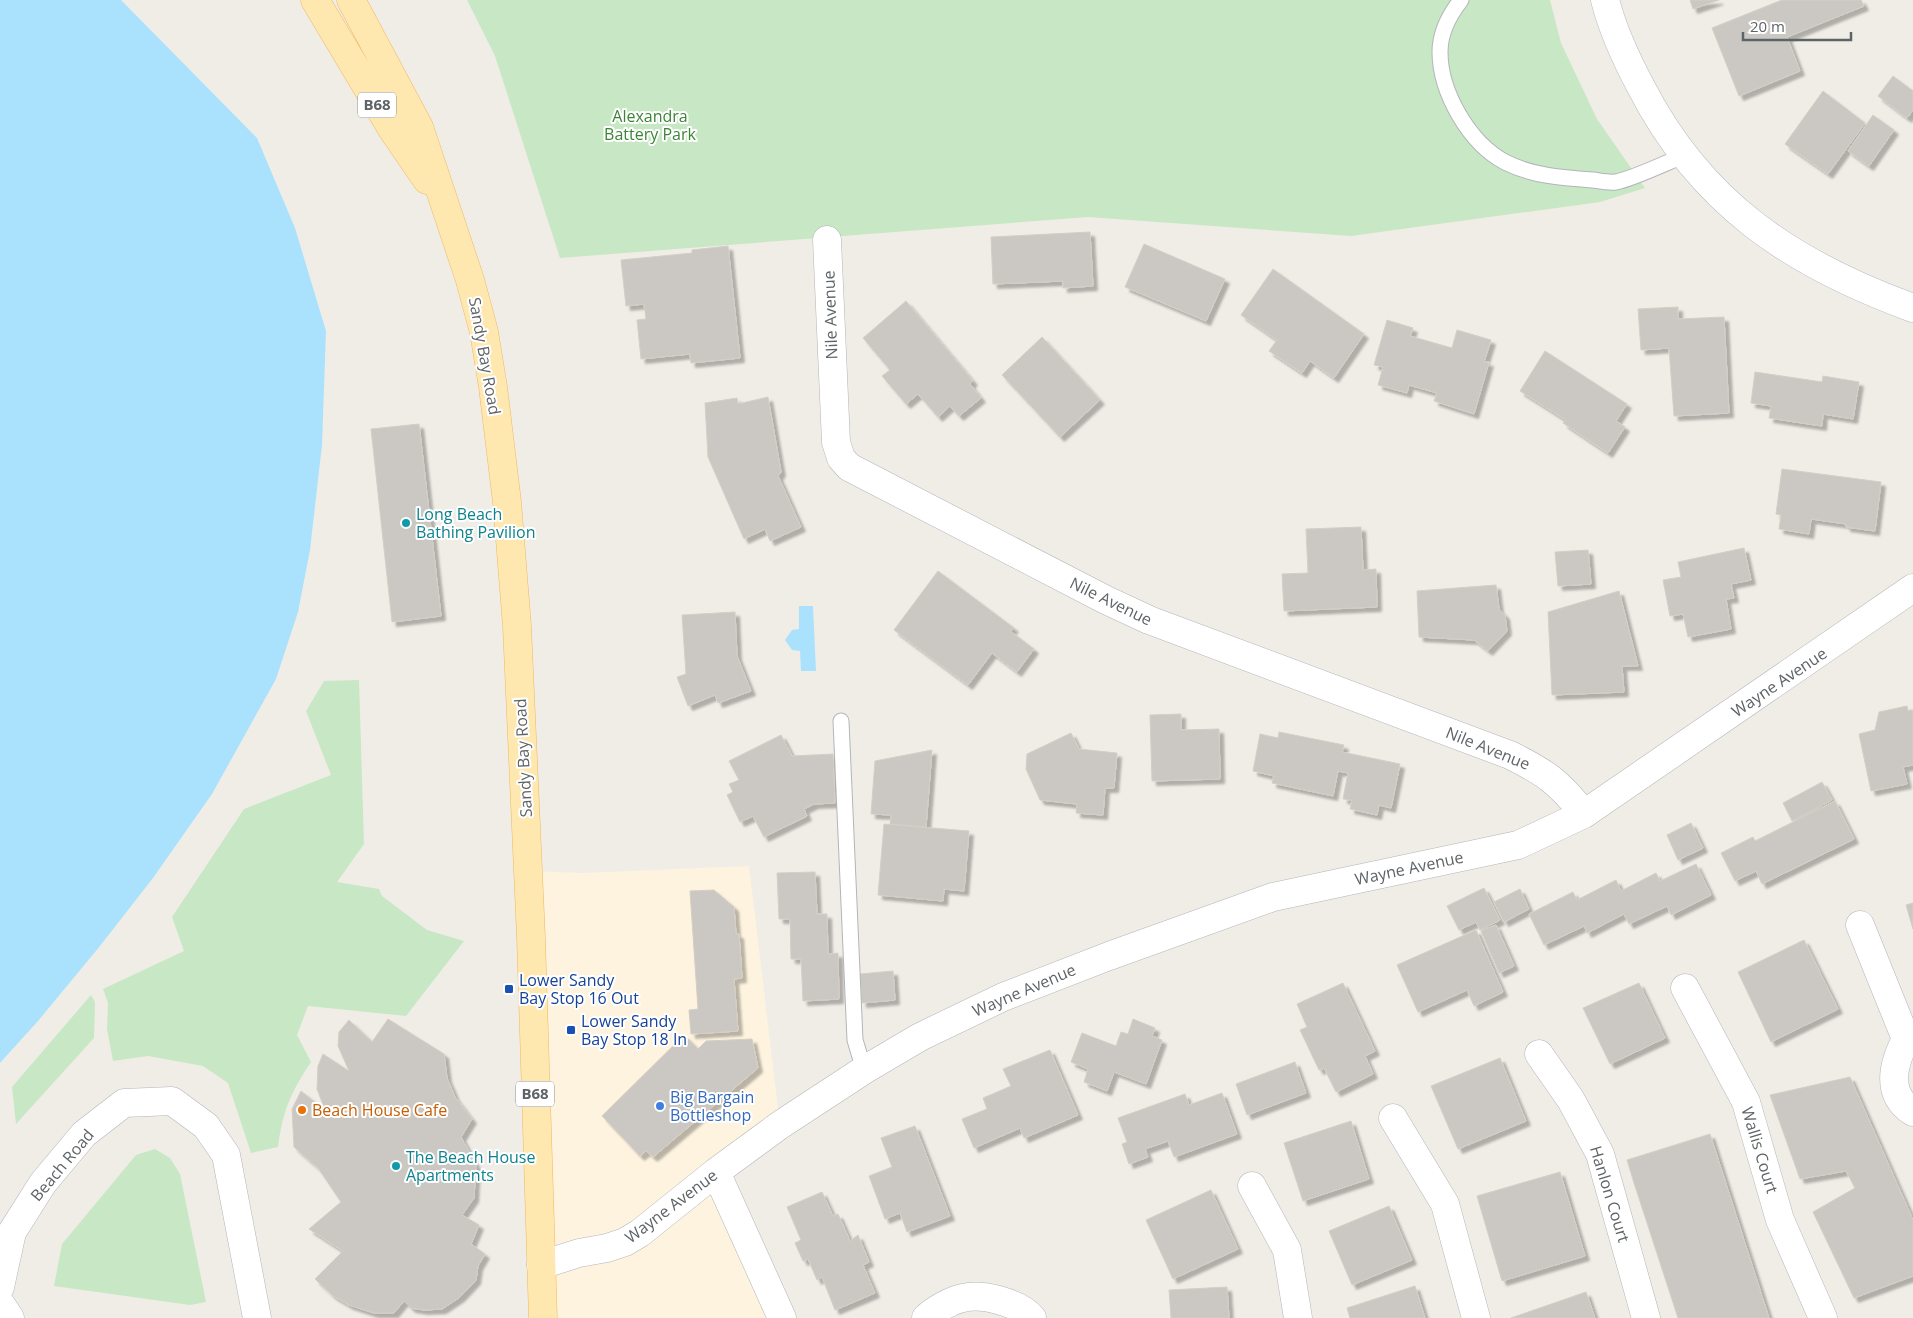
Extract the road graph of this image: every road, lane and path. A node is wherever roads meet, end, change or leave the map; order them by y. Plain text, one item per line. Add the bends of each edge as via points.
1 (315, 0) edge
2 (351, 0) edge
3 (1461, 0) edge
4 (1605, 0) edge
5 (1683, 156) junction
6 (445, 206) junction
7 (827, 240) dead end
8 (1913, 308) edge
9 (1913, 588) edge
10 (841, 721) dead end
11 (1584, 814) junction
12 (1860, 925) dead end
13 (1685, 988) dead end
14 (1539, 1054) dead end
15 (864, 1070) junction
16 (1913, 1112) edge
17 (1394, 1118) dead end
18 (716, 1172) junction
19 (1252, 1186) dead end
20 (541, 1265) junction
21 (0, 1287) edge
22 (0, 1303) edge
23 (10, 1318) edge
24 (257, 1318) edge
25 (543, 1318) edge
26 (782, 1318) edge
27 (926, 1318) edge
28 (1032, 1318) edge
29 (1298, 1318) edge
30 (1476, 1318) edge
31 (1646, 1318) edge
32 (1823, 1318) edge

1 - 6 main road, Sandy Bay Road / B68 via 392,129
2 - 6 main road, Sandy Bay Road / B68 via 419,127
3 - 5 lane via 1450,14 1443,33 1440,51 1442,72 1458,112 1470,130 1504,162 1557,178 1616,182
4 - 5 street via 1611,25 1629,65 1652,110
5 - 8 street via 1750,223 1792,252 1832,275
6 - 20 main road, Sandy Bay Road / B68 via 484,332 507,502 517,626 528,861
7 - 11 street, Nile Avenue via 836,442 841,458 850,467 1149,620 1510,755 1544,772 1568,793
9 - 11 street, Wayne Avenue
10 - 15 lane via 855,1040
11 - 15 street, Wayne Avenue via 1518,845 1273,897 1003,997 920,1037
12 - 16 street via 1906,1039 1893,1072 1894,1090 1904,1106
13 - 32 street, Wallis Court via 1746,1102 1780,1220
14 - 31 street, Hanlon Court via 1571,1100 1600,1154
15 - 18 street, Wayne Avenue
17 - 30 street via 1445,1204
18 - 20 street, Wayne Avenue via 625,1242
18 - 26 street
19 - 29 street via 1287,1250
20 - 25 main road, Sandy Bay Road / B68
21 - 24 street, Beach Road via 12,1232 43,1183 84,1134 124,1103 172,1101 206,1126 226,1155
22 - 23 street
27 - 28 street via 964,1297 1008,1302 1025,1310

